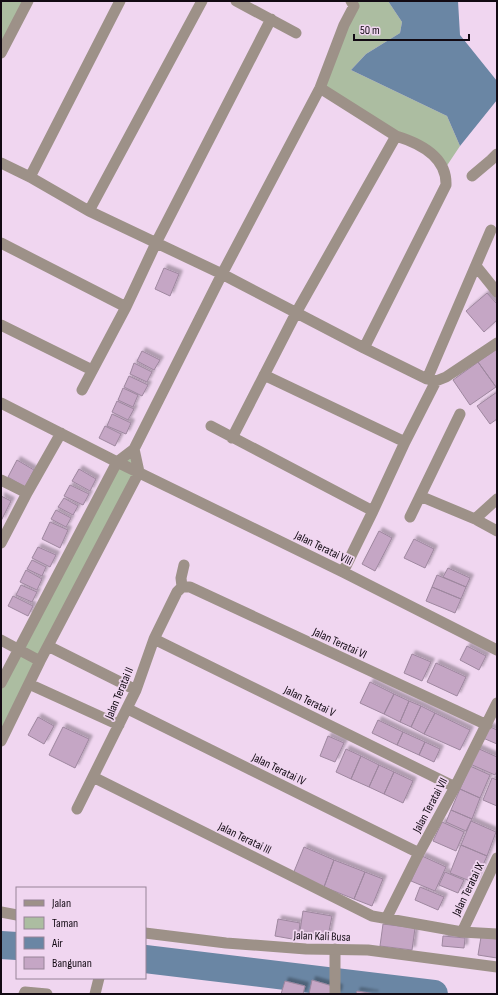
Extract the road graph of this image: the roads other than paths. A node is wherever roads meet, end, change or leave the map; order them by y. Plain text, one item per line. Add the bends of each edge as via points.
1 (28, 1) edge
2 (120, 1) edge
3 (202, 1) edge
4 (236, 1) edge
5 (351, 1) edge
6 (271, 19) junction
7 (296, 33) dead end
8 (1, 53) edge
9 (320, 88) junction
10 (396, 136) junction
11 (495, 161) edge
12 (1, 162) edge
13 (472, 176) dead end
14 (30, 177) junction
15 (89, 211) junction
16 (491, 230) dead end
17 (1, 243) edge
18 (156, 243) junction
19 (476, 266) junction
20 (222, 274) junction
21 (497, 292) edge
22 (126, 307) junction
23 (296, 313) junction
24 (1, 325) edge
25 (497, 343) edge
26 (364, 348) junction
27 (92, 370) junction
28 (264, 375) junction
29 (432, 380) junction
30 (82, 390) dead end
31 (1, 403) edge
32 (460, 414) dead end
33 (210, 426) dead end
34 (61, 433) junction
35 (232, 438) junction
36 (405, 442) junction
37 (134, 449) junction
38 (117, 462) junction
39 (139, 472) junction
40 (1, 480) edge
41 (27, 493) junction
42 (420, 496) junction
43 (497, 499) edge
44 (374, 511) junction
45 (410, 517) dead end
46 (475, 519) junction
47 (497, 531) edge
48 (1, 543) edge
49 (184, 565) dead end
50 (343, 572) junction
51 (182, 587) junction
52 (154, 639) junction
53 (1, 640) edge
54 (48, 646) junction
55 (18, 649) junction
56 (497, 650) edge
57 (40, 661) junction
58 (1, 683) edge
59 (29, 684) junction
60 (136, 690) junction
61 (497, 703) edge
62 (128, 709) junction
63 (120, 725) junction
64 (487, 725) junction
65 (1, 741) edge
66 (93, 778) junction
67 (455, 787) junction
68 (77, 809) dead end
69 (419, 853) junction
70 (497, 858) edge
71 (1, 912) edge
72 (16, 915) edge
73 (386, 919) junction
74 (462, 932) junction
75 (146, 933) edge
76 (497, 934) edge
77 (336, 949) junction
78 (497, 967) edge
79 (99, 979) edge
80 (24, 994) edge
81 (46, 994) edge
82 (95, 994) edge
83 (335, 994) edge

1 - 8 street
2 - 14 street
3 - 15 street
4 - 6 street
5 - 9 street via 354,6
6 - 7 street
6 - 18 street
9 - 10 street
9 - 20 street
10 - 23 street
10 - 26 street via 412,141 430,153 444,170 446,185
11 - 13 street
12 - 14 street
14 - 15 street
15 - 18 street
16 - 19 street
17 - 22 street
18 - 20 street
18 - 22 street
19 - 21 street
19 - 29 street
20 - 23 street
20 - 37 street
22 - 27 street
23 - 26 street
23 - 28 street
24 - 27 street
25 - 29 street via 446,377
26 - 29 street
27 - 30 street
28 - 35 street
28 - 36 street
29 - 36 street
31 - 34 street, Jalan Teratai VIII
32 - 42 street
33 - 35 street
34 - 38 street, Jalan Teratai VIII
34 - 41 street
35 - 44 street
36 - 44 street
37 - 38 street
37 - 39 street
38 - 39 street, Jalan Teratai VIII
38 - 55 street
39 - 50 street, Jalan Teratai VIII
39 - 54 street
40 - 41 street
41 - 48 street
42 - 45 street
42 - 46 street
43 - 46 street
44 - 50 street
46 - 47 street
49 - 51 street
50 - 56 street, Jalan Teratai VIII
51 - 52 street, Jalan Teratai II via 177,592
51 - 64 street, Jalan Teratai VI via 186,586
52 - 60 street, Jalan Teratai II
52 - 67 street, Jalan Teratai V
53 - 55 street
54 - 57 street
54 - 60 street
55 - 57 street
55 - 58 street
57 - 59 street
59 - 63 street
59 - 65 street
60 - 62 street, Jalan Teratai II
61 - 64 street, Jalan Teratai VII
62 - 63 street, Jalan Teratai II
62 - 69 street, Jalan Teratai IV
63 - 66 street, Jalan Teratai II
64 - 67 street, Jalan Teratai VII
66 - 68 street, Jalan Teratai II
66 - 73 street, Jalan Teratai III via 372,916
67 - 69 street, Jalan Teratai VII
69 - 73 street, Jalan Teratai VII
70 - 74 street, Jalan Teratai IX
71 - 72 street
73 - 74 street, Jalan Teratai III
74 - 76 street, Jalan Teratai III
75 - 77 street, Jalan Kali Busa via 226,943
77 - 78 street, Jalan Kali Busa via 368,950
77 - 83 street
79 - 82 street
80 - 81 street

